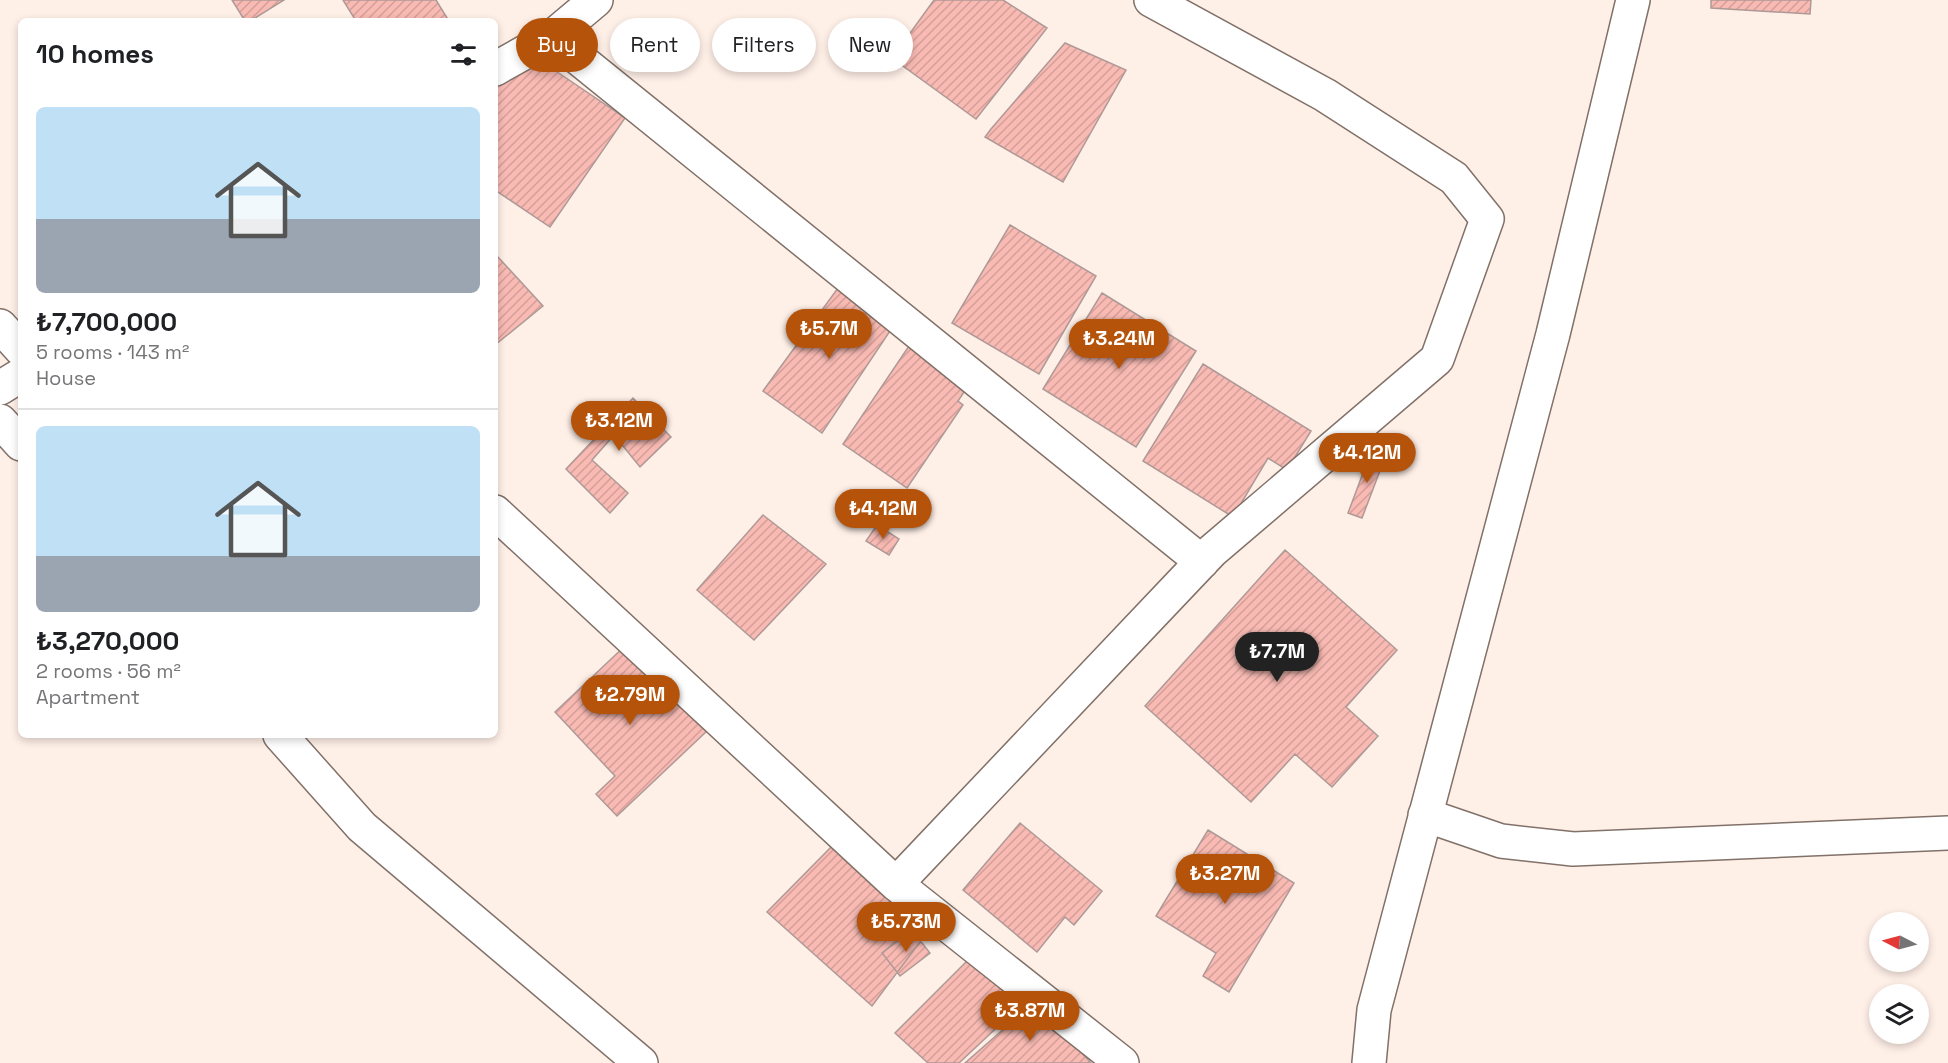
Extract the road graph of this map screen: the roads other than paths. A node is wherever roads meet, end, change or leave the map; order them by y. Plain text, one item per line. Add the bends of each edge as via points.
1 (596, 0) edge
2 (1151, 0) edge
3 (1633, 0) edge
4 (575, 18) edge
5 (516, 57) edge
6 (498, 67) edge
7 (595, 72) edge
8 (0, 326) edge
9 (18, 346) edge
10 (18, 377) edge
11 (0, 388) edge
12 (0, 421) edge
13 (18, 441) edge
14 (498, 515) edge
15 (1202, 562) junction
16 (283, 738) edge
17 (1425, 815) junction
18 (1948, 833) edge
19 (896, 884) junction
20 (641, 1063) edge
21 (1122, 1063) edge
22 (1369, 1063) edge

1 - 4 street
2 - 15 street via 1325,95 1454,178 1487,219 1437,358
3 - 17 street via 1553,334
5 - 6 street
7 - 15 street
8 - 9 street
10 - 11 street
12 - 13 street
14 - 19 street
15 - 19 street
16 - 20 street via 362,826
17 - 18 street via 1501,841 1573,849
17 - 22 street via 1374,1010
19 - 21 street

